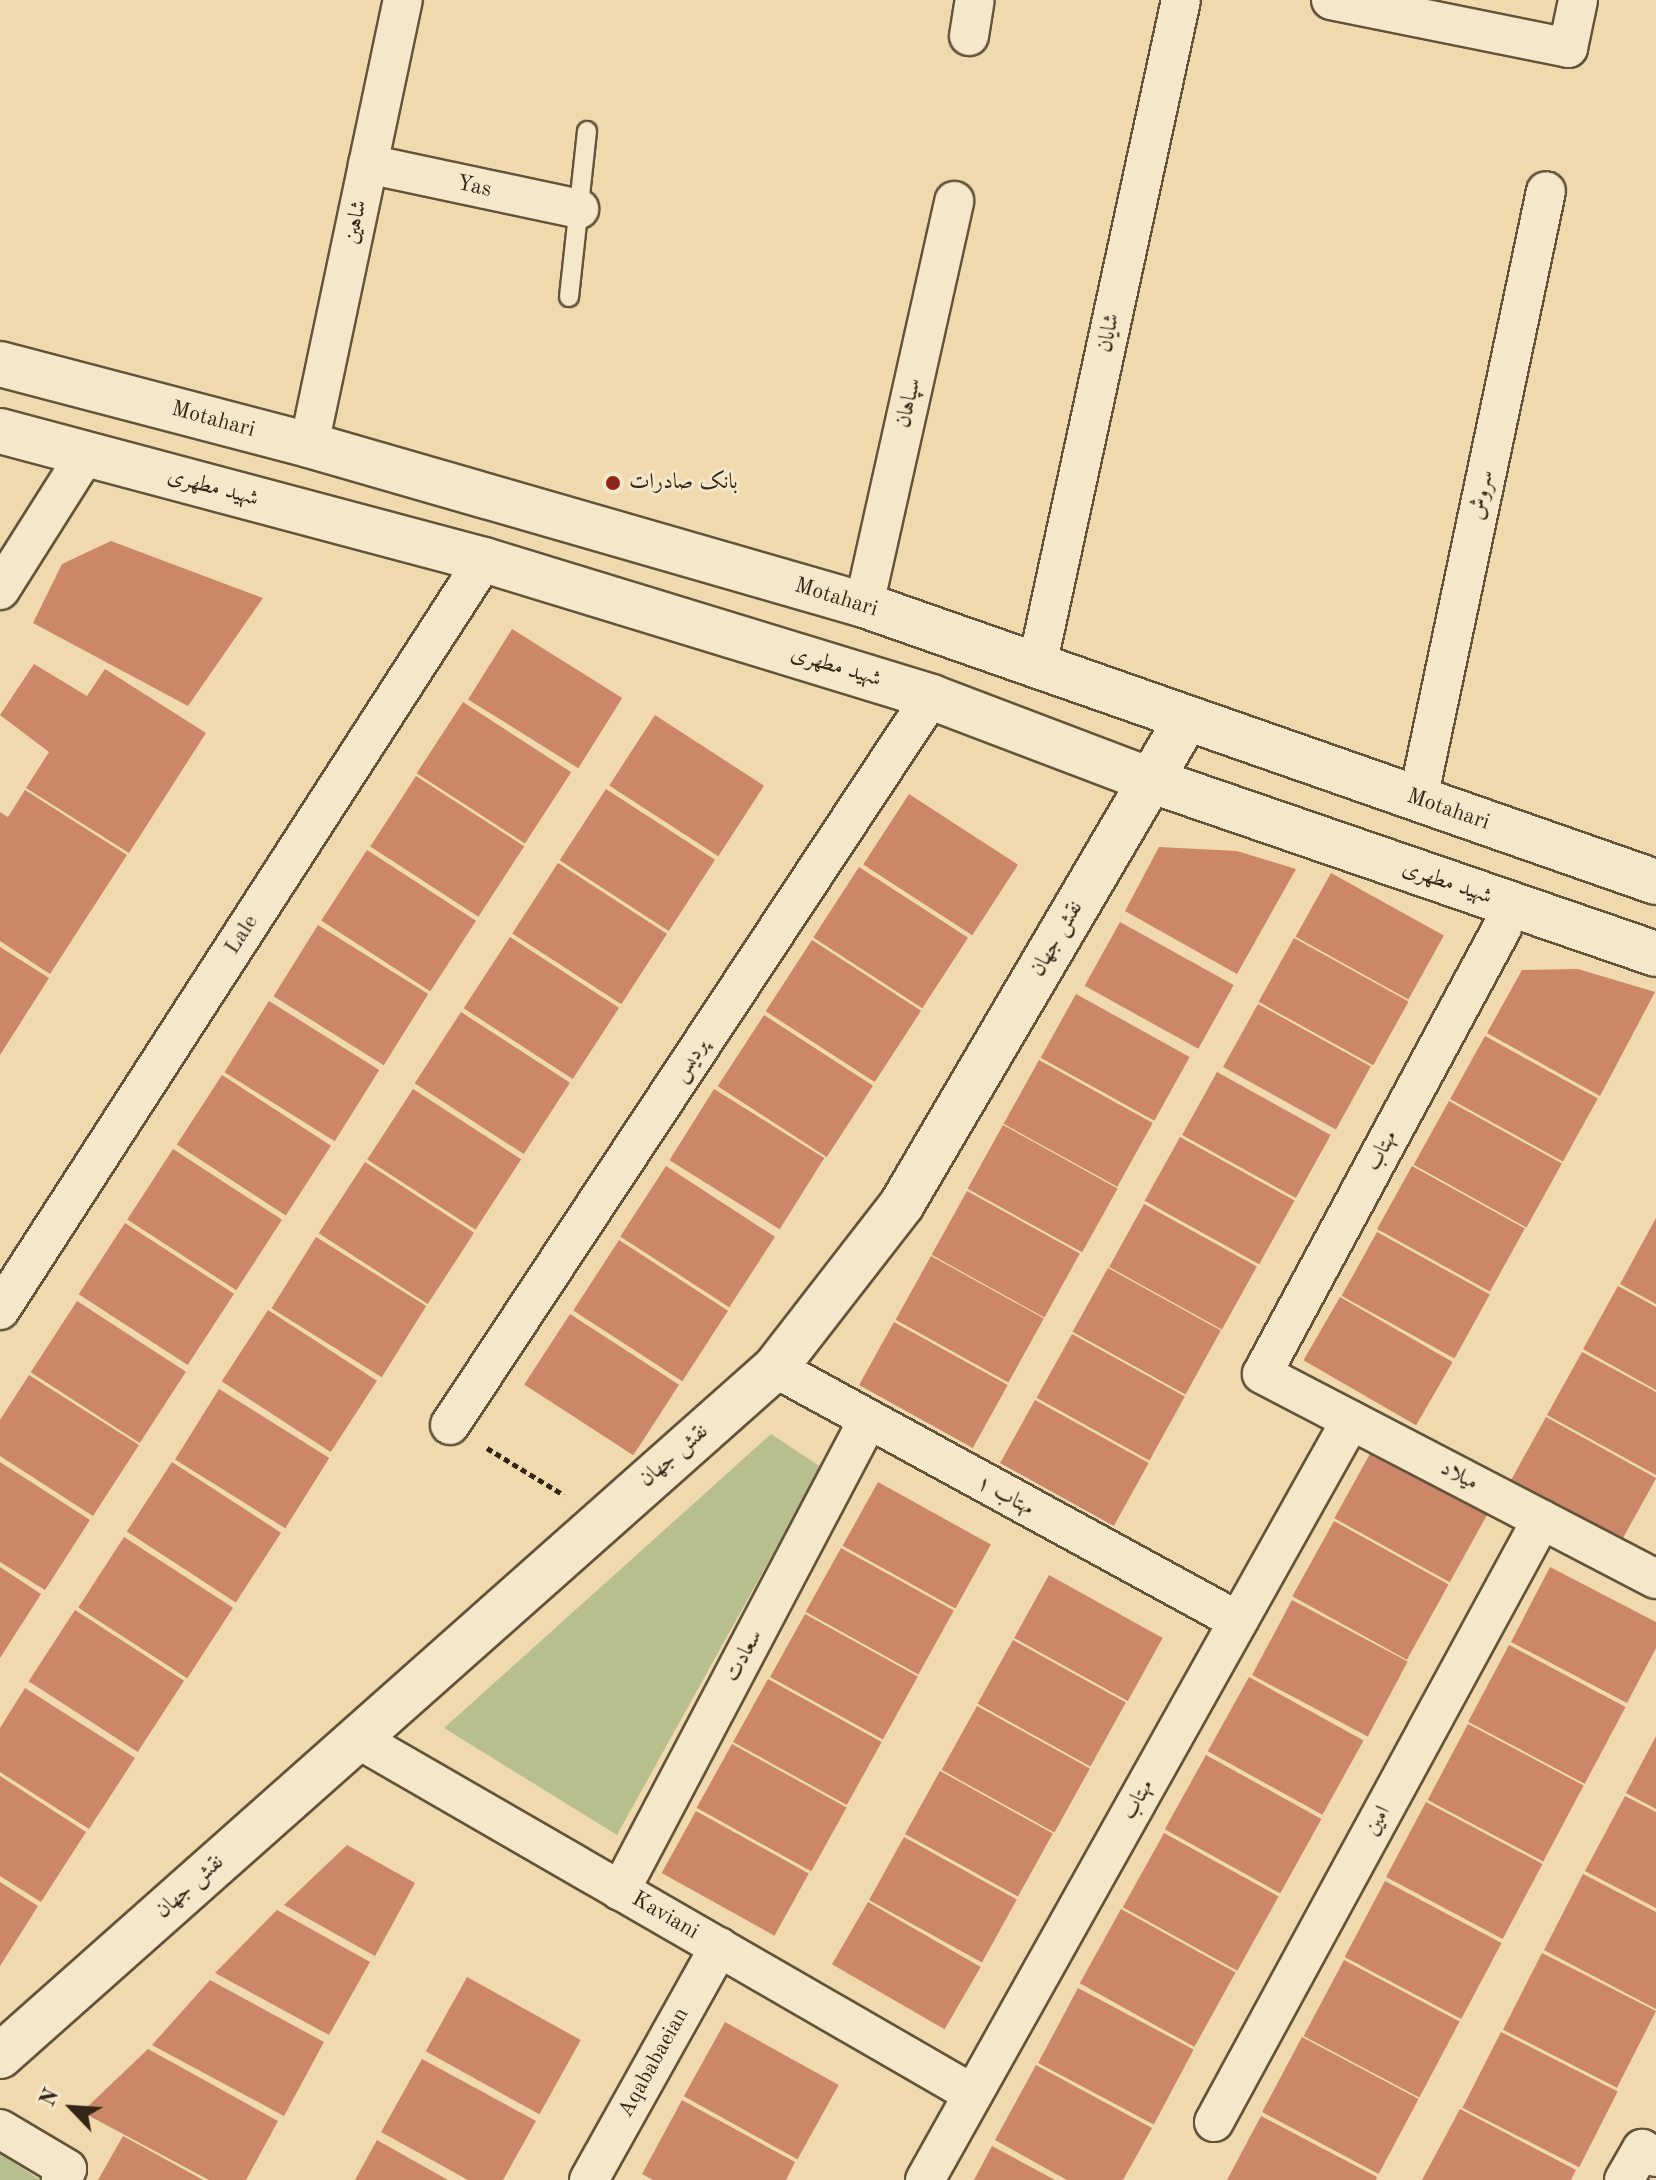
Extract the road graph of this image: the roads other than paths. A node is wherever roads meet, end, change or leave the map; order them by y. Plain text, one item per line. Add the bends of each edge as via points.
1 (403, 0) edge
2 (1181, 0) edge
3 (1331, 0) edge
4 (1578, 0) edge
5 (1393, 6) edge
6 (587, 131) dead end
7 (368, 164) junction
8 (1546, 191) dead end
9 (954, 201) dead end
10 (579, 209) junction
11 (569, 297) dead end
12 (0, 364) edge
13 (0, 431) edge
14 (309, 445) junction
15 (86, 454) junction
16 (484, 560) junction
17 (0, 590) edge
18 (864, 605) junction
19 (1037, 666) junction
20 (931, 697) junction
21 (1186, 720) junction
22 (1150, 780) junction
23 (1418, 799) junction
24 (1656, 882) edge
25 (1502, 928) dead end
26 (1656, 954) edge
27 (0, 1310) edge
28 (775, 1368) junction
29 (1262, 1374) joint
30 (1351, 1420) junction
31 (867, 1422) junction
32 (450, 1425) road end
33 (1542, 1519) junction
34 (1656, 1579) edge
35 (1238, 1621) junction
36 (358, 1739) junction
37 (620, 1891) junction
38 (719, 1947) junction
39 (0, 2056) edge
40 (973, 2094) junction
41 (1214, 2122) dead end
42 (0, 2129) edge
43 (1656, 2157) edge
44 (61, 2180) edge
45 (589, 2180) edge
46 (925, 2180) edge
47 (1624, 2180) edge

1 - 7 street, شاهین
2 - 19 street, شایان
3 - 5 street
4 - 5 street via 1568,48
6 - 10 lane
7 - 10 street, Yas
7 - 14 street, شاهین
8 - 23 street, سروش
9 - 18 street, سپاهان
10 - 11 lane
12 - 14 main road, Motahari
13 - 15 main road, شهید مطهری
14 - 18 main road, Motahari
15 - 16 main road, شهید مطهری
15 - 17 street
16 - 20 main road, شهید مطهری
16 - 27 street, Lale
18 - 19 main road, Motahari
19 - 21 main road, Motahari
20 - 22 main road, شهید مطهری
20 - 32 street, پردیس
21 - 22 main road, نقش جهان
21 - 23 main road, Motahari
22 - 26 main road, شهید مطهری
22 - 28 main road, نقش جهان via 902,1204
23 - 24 main road, Motahari
25 - 29 street, مهتاب
28 - 31 street, مهتاب ۱
28 - 36 main road, نقش جهان
29 - 30 street, میلاد
30 - 33 street, میلاد
30 - 35 street, مهتاب
31 - 35 street, مهتاب ۱
31 - 37 street, سعادت
33 - 34 street, میلاد
33 - 41 street, امین
35 - 40 street, مهتاب
36 - 37 street, Kaviani
36 - 39 main road, نقش جهان
37 - 38 street, Kaviani
38 - 40 street, Kaviani
38 - 45 street, Aqababaeian
40 - 46 street, مهتاب
42 - 44 street via 67,2169
43 - 47 street via 1642,2149

